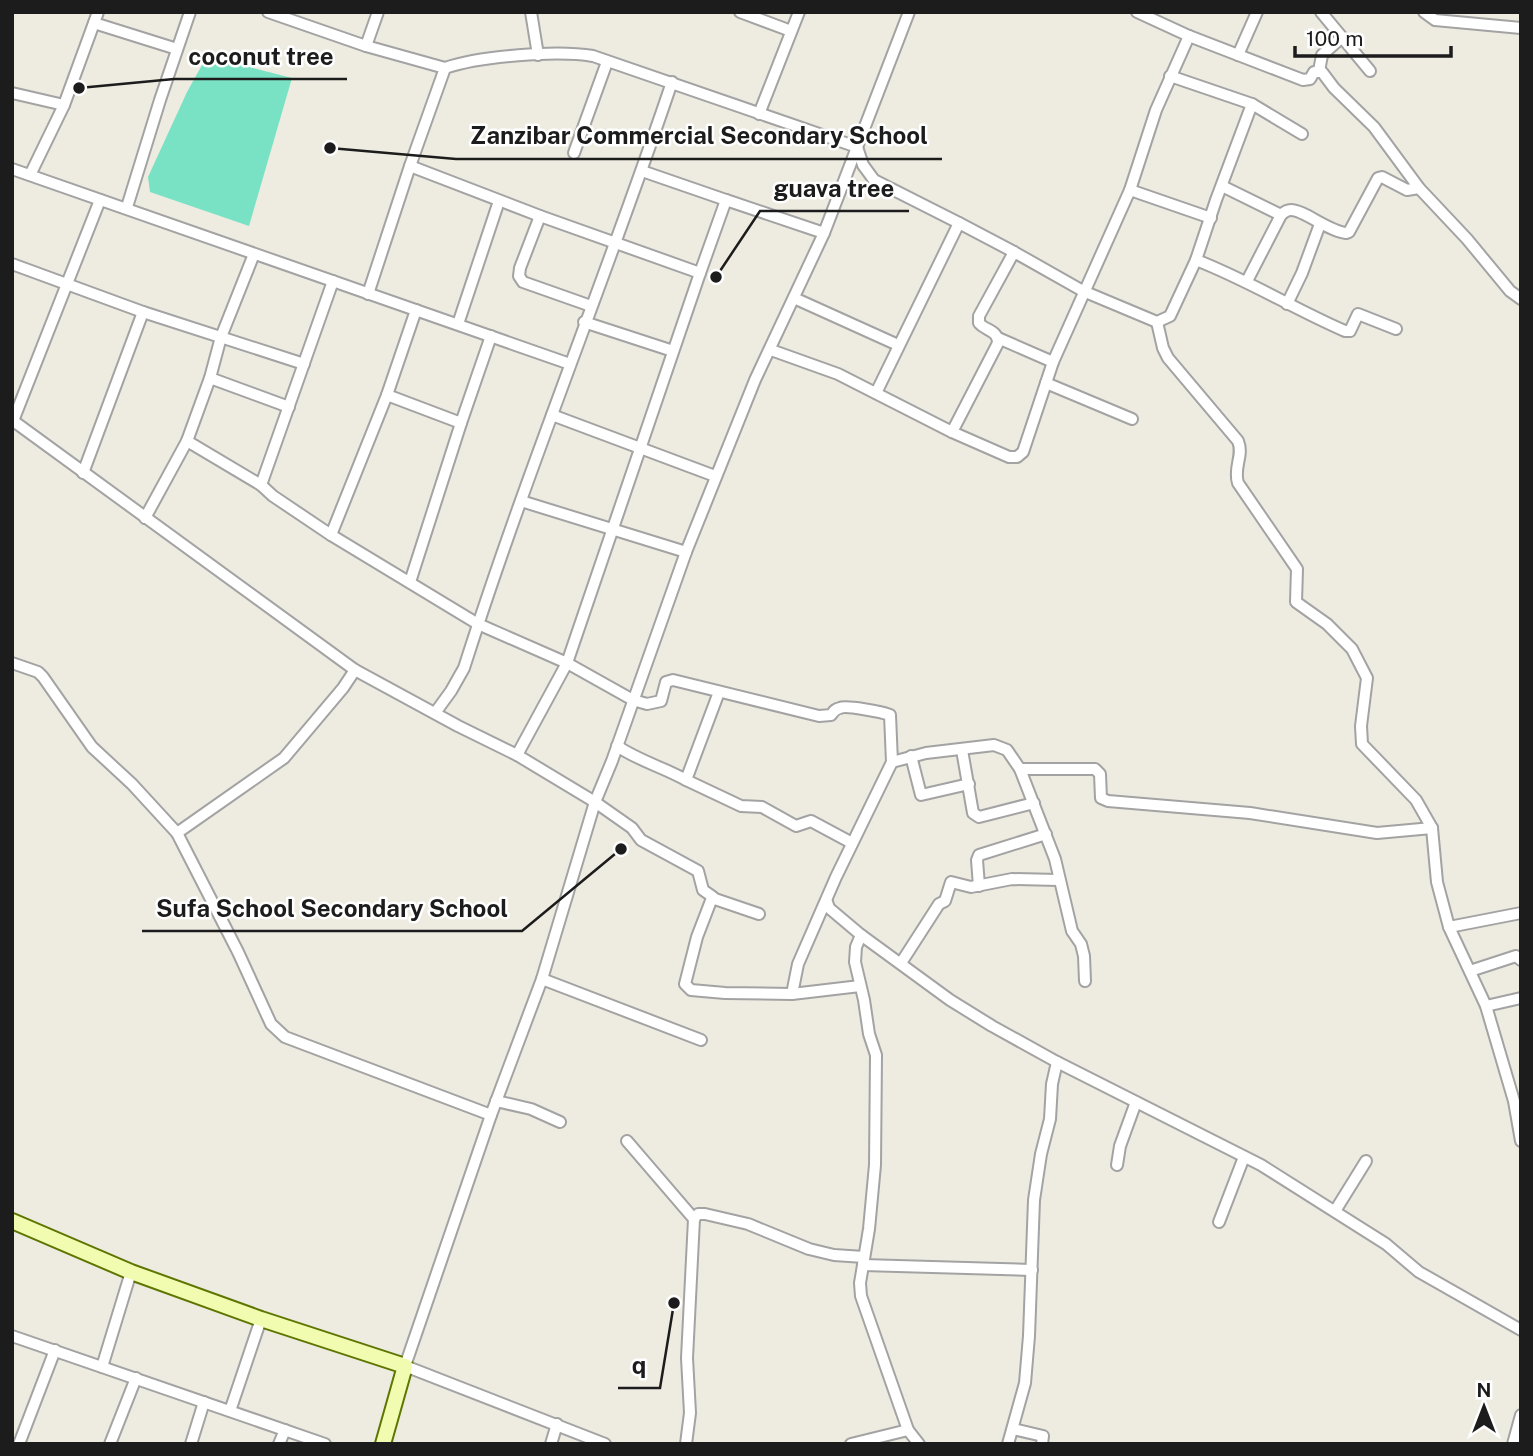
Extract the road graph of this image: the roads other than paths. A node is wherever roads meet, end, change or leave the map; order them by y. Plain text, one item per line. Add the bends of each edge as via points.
1 (190, 12) edge
2 (268, 12) edge
3 (378, 12) edge
4 (531, 12) edge
5 (740, 12) edge
6 (799, 12) edge
7 (909, 12) edge
8 (1137, 12) edge
9 (1257, 12) edge
10 (1321, 12) edge
11 (1424, 12) edge
12 (285, 15) edge
13 (96, 18) edge
14 (1521, 28) edge
15 (791, 31) junction
16 (1189, 36) junction
17 (1341, 38) junction
18 (366, 46) junction
19 (177, 49) junction
20 (538, 55) junction
21 (1237, 55) junction
22 (607, 62) junction
23 (445, 68) junction
24 (1319, 71) junction
25 (1370, 71) dead end
26 (1170, 75) junction
27 (672, 82) junction
28 (12, 93) edge
29 (1252, 104) junction
30 (64, 105) junction
31 (759, 114) junction
32 (1302, 134) dead end
33 (856, 147) junction
34 (574, 153) dead end
35 (410, 166) junction
36 (12, 169) edge
37 (642, 171) junction
38 (30, 175) junction
39 (1222, 186) junction
40 (1419, 188) junction
41 (1130, 190) junction
42 (100, 200) junction
43 (726, 200) junction
44 (499, 201) junction
45 (127, 208) junction
46 (1281, 215) junction
47 (540, 216) junction
48 (1210, 218) junction
49 (958, 223) junction
50 (1320, 224) junction
51 (824, 233) junction
52 (616, 243) junction
53 (1014, 252) junction
54 (254, 254) junction
55 (1196, 260) junction
56 (12, 264) edge
57 (700, 273) junction
58 (332, 281) junction
59 (1247, 281) junction
60 (67, 283) junction
61 (1083, 291) junction
62 (369, 294) junction
63 (794, 299) junction
64 (1521, 299) edge
65 (1287, 304) junction
66 (591, 306) junction
67 (416, 310) junction
68 (143, 312) junction
69 (584, 322) junction
70 (1157, 322) junction
71 (458, 324) junction
72 (1396, 329) dead end
73 (491, 336) junction
74 (221, 337) junction
75 (998, 338) junction
76 (898, 345) junction
77 (771, 350) junction
78 (673, 351) junction
79 (1053, 362) junction
80 (304, 364) junction
81 (570, 364) junction
82 (210, 378) junction
83 (1046, 383) junction
84 (876, 393) junction
85 (387, 395) junction
86 (289, 407) junction
87 (552, 415) junction
88 (1132, 419) dead end
89 (13, 421) edge
90 (461, 423) junction
91 (952, 432) junction
92 (187, 441) junction
93 (639, 448) junction
94 (83, 473) junction
95 (715, 477) junction
96 (261, 485) junction
97 (521, 501) junction
98 (145, 518) junction
99 (612, 527) junction
100 (331, 535) junction
101 (686, 552) junction
102 (410, 582) junction
103 (478, 624) junction
104 (12, 663) edge
105 (566, 663) junction
106 (355, 670) junction
107 (719, 692) junction
108 (633, 700) junction
109 (435, 713) junction
110 (617, 746) junction
111 (962, 750) junction
112 (517, 755) junction
113 (911, 756) junction
114 (892, 762) junction
115 (1020, 769) junction
116 (686, 780) junction
117 (969, 784) junction
118 (595, 802) junction
119 (1034, 803) junction
120 (1432, 828) junction
121 (177, 833) junction
122 (1046, 834) junction
123 (852, 843) junction
124 (1059, 880) junction
125 (979, 886) junction
126 (713, 897) junction
127 (827, 902) junction
128 (1521, 913) edge
129 (759, 915) dead end
130 (1449, 927) junction
131 (861, 935) junction
132 (1521, 960) edge
133 (901, 963) junction
134 (1470, 971) junction
135 (542, 979) junction
136 (1085, 981) dead end
137 (860, 986) junction
138 (792, 994) junction
139 (1521, 998) edge
140 (1486, 1006) junction
141 (701, 1040) dead end
142 (1057, 1062) junction
143 (1518, 1100) edge
144 (496, 1101) junction
145 (1136, 1102) junction
146 (491, 1115) junction
147 (560, 1122) dead end
148 (627, 1141) dead end
149 (1521, 1141) edge
150 (1244, 1157) junction
151 (1366, 1161) dead end
152 (1117, 1165) dead end
153 (1335, 1211) junction
154 (694, 1219) junction
155 (12, 1221) edge
156 (1219, 1222) dead end
157 (863, 1261) junction
158 (1032, 1270) junction
159 (131, 1272) junction
160 (261, 1319) junction
161 (1521, 1330) edge
162 (12, 1336) edge
163 (55, 1350) junction
164 (405, 1366) junction
165 (102, 1367) junction
166 (136, 1378) junction
167 (204, 1402) junction
168 (230, 1411) junction
169 (1521, 1415) edge
170 (557, 1424) junction
171 (1013, 1429) junction
172 (285, 1430) junction
173 (908, 1430) junction
174 (1516, 1441) edge
175 (19, 1444) edge
176 (110, 1444) edge
177 (191, 1444) edge
178 (279, 1444) edge
179 (326, 1444) edge
180 (383, 1444) edge
181 (551, 1444) edge
182 (605, 1444) edge
183 (686, 1444) edge
184 (851, 1444) edge
185 (919, 1444) edge
186 (1008, 1444) edge
187 (1042, 1444) edge

1 - 19 street
2 - 12 street
3 - 18 street
4 - 20 street
5 - 15 street
6 - 15 street
7 - 33 street
8 - 16 street
9 - 21 street
10 - 17 street
11 - 14 street via 1435,20
12 - 18 street
13 - 19 street
13 - 30 street
15 - 31 street
16 - 21 street
16 - 26 street
17 - 24 street via 1322,55
17 - 25 street
18 - 23 street
19 - 45 street
20 - 22 street via 578,54
20 - 23 street via 461,62
21 - 24 street via 1303,80
22 - 27 street
22 - 34 street
23 - 35 street
24 - 40 street via 1374,127
26 - 29 street
26 - 41 street
27 - 31 street
27 - 37 street
28 - 30 street
29 - 32 street
29 - 39 street
30 - 38 street
31 - 33 street
33 - 49 street via 874,180
33 - 51 street
35 - 44 street
35 - 62 street
36 - 38 street
37 - 43 street
37 - 52 street
38 - 42 street
39 - 46 street
39 - 48 street
40 - 50 street via 1407,190 1380,177 1349,232
40 - 64 street
41 - 48 street
41 - 61 street
42 - 45 street
42 - 60 street
43 - 51 street
43 - 57 street
44 - 47 street
44 - 71 street
45 - 54 street
46 - 50 street via 1294,210
46 - 59 street
47 - 52 street
47 - 66 street via 519,276 523,282
48 - 55 street
49 - 53 street
49 - 76 street
50 - 65 street
51 - 63 street
52 - 57 street
52 - 66 street
53 - 61 street
53 - 75 street via 979,316 982,327
54 - 58 street
54 - 74 street
55 - 59 street
55 - 70 street via 1170,317
56 - 60 street
57 - 78 street
58 - 62 street
58 - 80 street
59 - 65 street
60 - 68 street
60 - 89 street
61 - 70 street
61 - 79 street
62 - 67 street
63 - 76 street
63 - 77 street
65 - 72 street via 1345,331 1350,331 1359,314
66 - 69 street
67 - 71 street
67 - 85 street
68 - 74 street
68 - 94 street
69 - 78 street
69 - 81 street
70 - 120 street via 1168,358 1237,441 1241,453 1238,483 1297,569 1296,602 1352,649 1367,678 1362,744 1416,800
71 - 73 street
73 - 81 street
73 - 90 street
74 - 80 street
74 - 82 street
75 - 79 street
75 - 91 street
76 - 84 street
77 - 84 street via 818,365
77 - 95 street
78 - 93 street
79 - 83 street
80 - 86 street
81 - 87 street
82 - 86 street
82 - 92 street
83 - 88 street
83 - 91 street via 1023,452 1017,457
84 - 91 street
85 - 90 street
85 - 100 street
86 - 96 street
87 - 93 street
87 - 97 street
89 - 94 street
90 - 102 street
92 - 96 street
92 - 98 street
93 - 95 street
93 - 99 street
94 - 98 street
95 - 101 street
96 - 100 street
97 - 99 street
97 - 103 street
98 - 106 street
99 - 101 street
99 - 105 street
100 - 102 street
101 - 108 street
102 - 103 street
103 - 105 street
103 - 109 street via 464,668
104 - 121 street via 43,677 92,747
105 - 108 street
105 - 112 street
106 - 109 street
106 - 121 street via 284,758
107 - 108 street via 673,680 666,682 661,701
107 - 114 street via 819,716 831,715 844,706 890,715
107 - 116 street
108 - 110 street
109 - 112 street
110 - 116 street
110 - 118 street
111 - 113 street
111 - 115 street via 1000,746
111 - 117 street
112 - 118 street
113 - 114 street
113 - 117 street via 921,795
114 - 123 street
115 - 119 street
115 - 120 street via 1095,769 1100,774 1101,798 1108,801 1250,813 1377,833
116 - 123 street via 741,806 762,807 796,826 811,821
117 - 119 street via 973,813 979,817
118 - 126 street via 632,828 641,840 698,871 703,890
118 - 135 street
119 - 122 street
120 - 130 street via 1437,882
121 - 146 street via 271,1024 285,1037
122 - 124 street
122 - 125 street via 979,855
123 - 127 street
124 - 125 street via 1012,879
124 - 136 street via 1072,931 1084,956
125 - 133 street via 951,882 945,901
126 - 129 street
126 - 138 street via 697,937 687,989
127 - 131 street
127 - 138 street via 799,964
128 - 130 street
130 - 134 street
131 - 133 street
131 - 137 street via 855,962
132 - 134 street via 1516,956
133 - 142 street via 950,1000
134 - 140 street
135 - 141 street
135 - 144 street
137 - 138 street
137 - 157 street via 876,1055 875,1165
139 - 140 street
140 - 143 street
142 - 145 street
142 - 158 street via 1036,1187
143 - 149 street
144 - 146 street
144 - 147 street
145 - 150 street
145 - 152 street
146 - 164 street
148 - 154 street
150 - 153 street
150 - 156 street
151 - 153 street
153 - 161 street via 1419,1272
154 - 157 street via 705,1214 748,1224 809,1249
154 - 183 street
155 - 159 street
157 - 158 street
157 - 173 street via 861,1296
158 - 171 street via 1025,1383
159 - 160 street
159 - 165 street
160 - 164 street
160 - 168 street
162 - 163 street
163 - 165 street
163 - 175 street
164 - 170 street
164 - 180 street
165 - 166 street
166 - 167 street
166 - 176 street
167 - 168 street
167 - 177 street
168 - 172 street
169 - 174 street
170 - 181 street
170 - 182 street
171 - 186 street
171 - 187 street via 1043,1436
172 - 178 street
172 - 179 street
173 - 184 street
173 - 185 street

